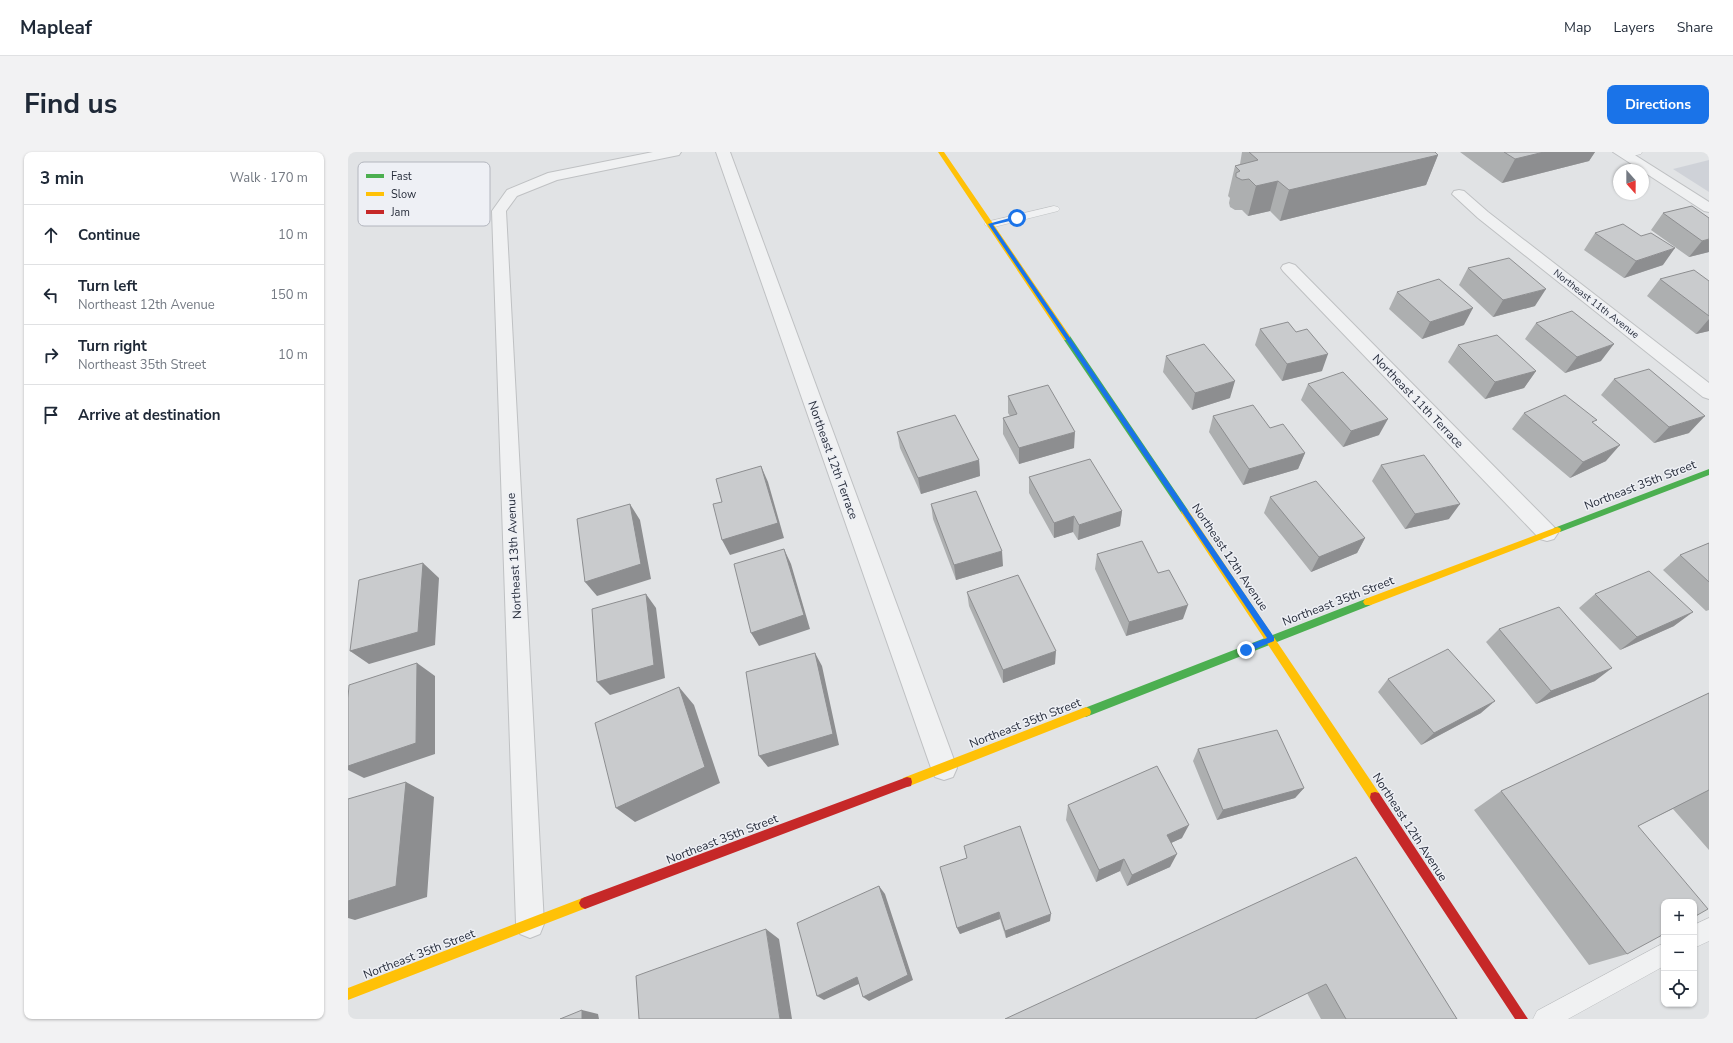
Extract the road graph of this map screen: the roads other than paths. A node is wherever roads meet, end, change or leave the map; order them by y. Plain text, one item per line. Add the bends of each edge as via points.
1 (674, 152) edge
2 (723, 152) edge
3 (941, 152) edge
4 (1627, 153) edge
5 (1459, 194) dead end
6 (1709, 208) edge
7 (1054, 209) dead end
8 (990, 224) junction
9 (1288, 268) dead end
10 (1709, 393) edge
11 (1709, 472) edge
12 (1547, 533) junction
13 (1271, 639) junction
14 (944, 768) junction
15 (530, 924) junction
16 (1709, 929) edge
17 (1697, 935) edge
18 (1661, 956) edge
19 (348, 994) edge
20 (1522, 1019) edge
21 (1545, 1019) edge

1 - 15 street, Northeast 13th Avenue via 553,176 512,193 499,211
2 - 14 street, Northeast 12th Terrace
3 - 8 street, Northeast 12th Avenue
4 - 6 street
5 - 10 street, Northeast 11th Avenue
7 - 8 lane
8 - 13 street, Northeast 12th Avenue
9 - 12 street, Northeast 11th Terrace
11 - 12 street, Northeast 35th Street
12 - 13 street, Northeast 35th Street
13 - 14 street, Northeast 35th Street
13 - 20 street, Northeast 12th Avenue
14 - 15 street, Northeast 35th Street
15 - 19 street, Northeast 35th Street
16 - 17 lane
18 - 21 lane

